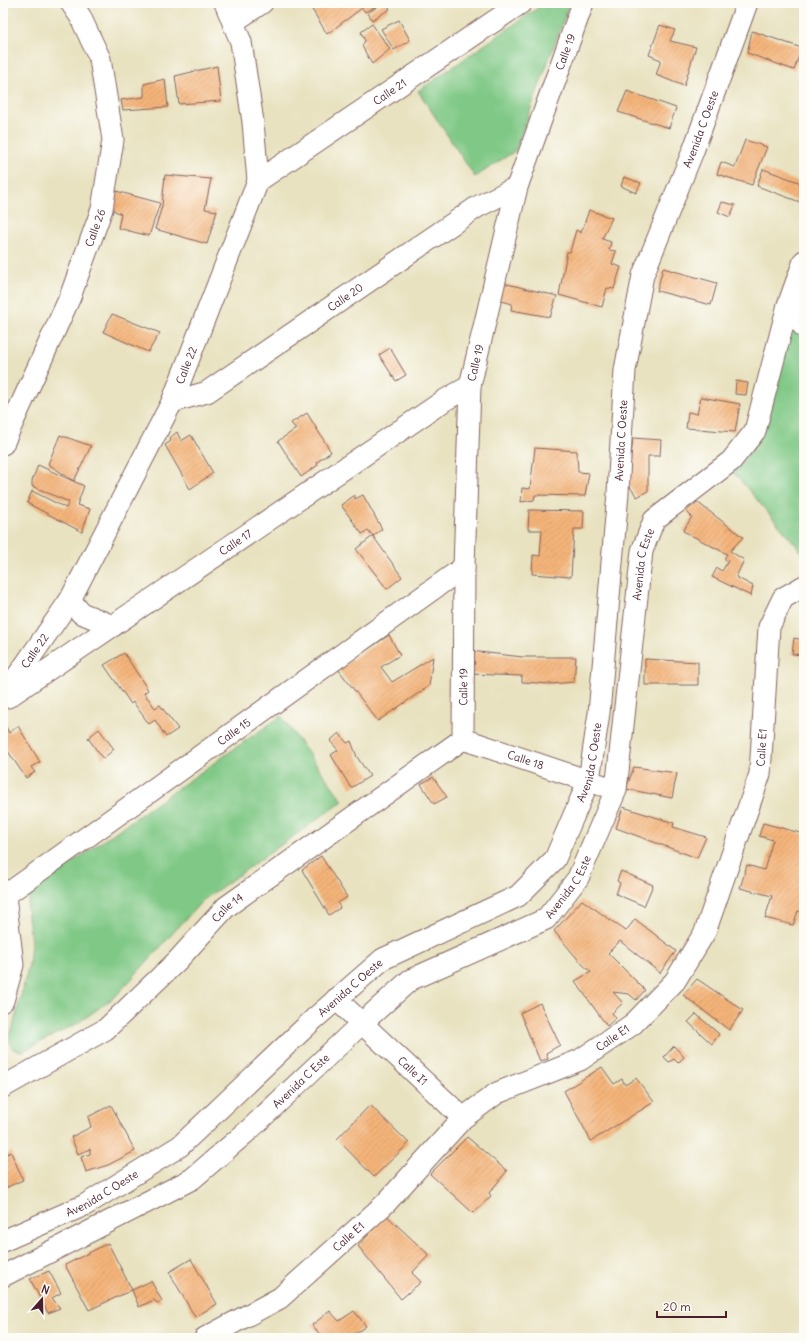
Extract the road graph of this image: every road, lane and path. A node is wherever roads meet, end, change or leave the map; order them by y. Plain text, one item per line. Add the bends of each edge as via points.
1 (71, 3) edge
2 (225, 3) edge
3 (262, 3) edge
4 (521, 3) edge
5 (583, 3) edge
6 (747, 3) edge
7 (233, 22) junction
8 (258, 181) junction
9 (517, 187) junction
10 (804, 261) edge
11 (788, 304) junction
12 (804, 326) edge
13 (470, 386) junction
14 (172, 402) junction
15 (3, 444) edge
16 (464, 567) junction
17 (804, 586) edge
18 (70, 600) junction
19 (113, 626) junction
20 (3, 697) edge
21 (3, 701) edge
22 (463, 739) junction
23 (589, 780) junction
24 (616, 790) junction
25 (4, 894) edge
26 (336, 999) junction
27 (3, 1001) edge
28 (361, 1024) junction
29 (3, 1087) edge
30 (463, 1118) junction
31 (3, 1241) edge
32 (3, 1276) edge
33 (205, 1338) edge

1 - 15 street, Calle 26 via 100,58 113,140 102,209 70,297
2 - 7 street, Calle 22
3 - 7 street
4 - 8 street, Calle 21
5 - 9 street, Calle 19
6 - 23 street, Avenida C Oeste via 694,151 644,275 625,370 618,501 599,713
7 - 8 street, Calle 22 via 242,42
8 - 14 street, Calle 22
9 - 13 street, Calle 19
9 - 14 street, Calle 20 via 477,207 207,392
10 - 11 street, Avenida C Este
11 - 12 street
11 - 24 street, Avenida C Este via 755,431 731,461 654,520 642,551
13 - 16 street, Calle 19
13 - 19 street, Calle 17 via 445,400
14 - 18 street, Calle 22
16 - 22 street, Calle 19
16 - 25 street, Calle 15
17 - 30 street, Calle E1 via 783,598 769,627 760,774 705,932 675,981 633,1024 580,1060 497,1093
18 - 19 street via 81,613
18 - 20 street, Calle 22
19 - 21 street, Calle 17
22 - 23 street, Calle 18
22 - 29 street, Calle 14 via 226,907 177,961 106,1029
23 - 24 street, Calle 18
23 - 26 street, Avenida C Oeste via 555,859 518,896 383,959
24 - 28 street, Avenida C Este via 578,878 546,919 410,980
25 - 27 street via 13,965
26 - 28 street, Calle I1
26 - 31 street, Avenida C Oeste via 180,1146 85,1205
28 - 30 street, Calle I1
28 - 32 street, Avenida C Este via 250,1129 192,1179
30 - 33 street, Calle E1 via 386,1203 280,1298

